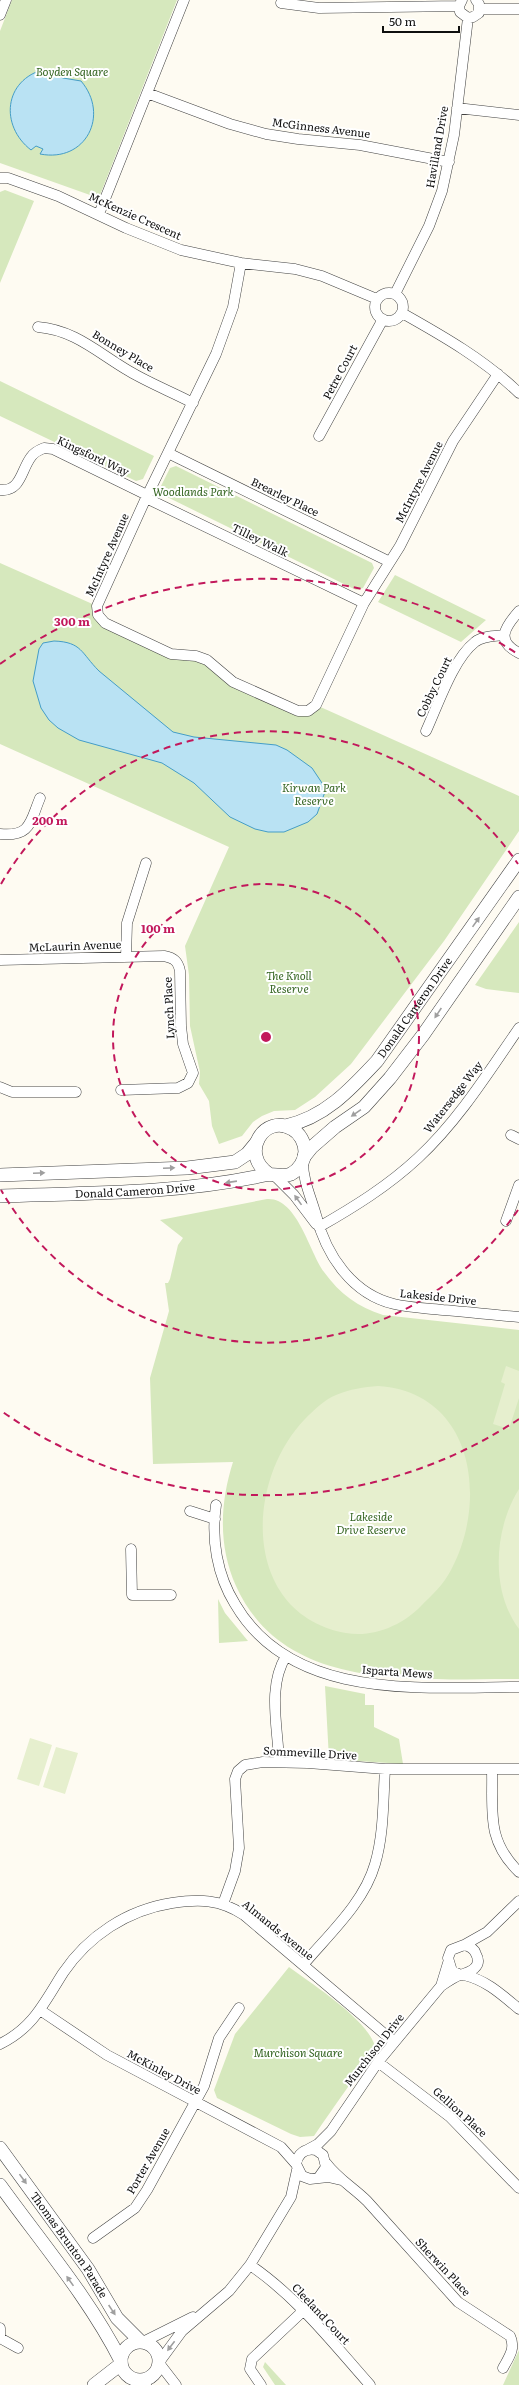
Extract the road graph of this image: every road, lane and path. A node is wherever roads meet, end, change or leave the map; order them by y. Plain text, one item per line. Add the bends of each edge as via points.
1 (6, 0) edge
2 (184, 0) edge
3 (281, 3) dead end
4 (460, 3) edge
5 (478, 4) edge
6 (519, 9) edge
7 (0, 15) edge
8 (468, 18) junction
9 (147, 93) junction
10 (457, 108) junction
11 (519, 115) edge
12 (449, 162) junction
13 (0, 178) edge
14 (99, 214) junction
15 (241, 263) junction
16 (395, 294) junction
17 (377, 300) junction
18 (402, 313) junction
19 (383, 319) junction
20 (38, 327) dead end
21 (498, 374) junction
22 (519, 393) edge
23 (193, 403) junction
24 (319, 436) dead end
25 (168, 453) junction
26 (0, 490) edge
27 (147, 496) junction
28 (390, 562) junction
29 (364, 603) junction
30 (519, 611) edge
31 (504, 635) junction
32 (519, 653) edge
33 (426, 731) dead end
34 (40, 798) dead end
35 (0, 834) edge
36 (519, 860) edge
37 (146, 862) dead end
38 (519, 897) edge
39 (126, 957) junction
40 (174, 958) joint
41 (0, 960) edge
42 (519, 1028) edge
43 (0, 1087) edge
44 (121, 1090) dead end
45 (76, 1092) dead end
46 (285, 1126) junction
47 (256, 1143) junction
48 (304, 1159) junction
49 (0, 1174) edge
50 (272, 1175) junction
51 (519, 1185) edge
52 (0, 1196) edge
53 (506, 1221) dead end
54 (319, 1227) junction
55 (519, 1317) edge
56 (216, 1505) dead end
57 (190, 1510) dead end
58 (215, 1519) junction
59 (130, 1549) dead end
60 (171, 1595) dead end
61 (286, 1656) junction
62 (519, 1687) edge
63 (279, 1762) junction
64 (519, 1768) edge
65 (492, 1769) junction
66 (385, 1770) junction
67 (519, 1872) edge
68 (519, 1901) edge
69 (223, 1904) junction
70 (487, 1932) junction
71 (464, 1945) junction
72 (477, 1957) junction
73 (448, 1963) junction
74 (303, 1966) junction
75 (462, 1975) junction
76 (441, 1986) junction
77 (492, 1987) junction
78 (239, 2008) dead end
79 (519, 2008) edge
80 (40, 2010) junction
81 (11, 2039) junction
82 (394, 2042) junction
83 (0, 2044) edge
84 (0, 2050) edge
85 (378, 2062) junction
86 (196, 2102) junction
87 (331, 2132) junction
88 (281, 2147) junction
89 (0, 2148) edge
90 (306, 2151) junction
91 (326, 2161) junction
92 (297, 2167) junction
93 (317, 2178) junction
94 (341, 2180) junction
95 (0, 2185) edge
96 (519, 2188) edge
97 (291, 2197) junction
98 (93, 2238) dead end
99 (250, 2265) junction
100 (304, 2310) junction
101 (202, 2313) junction
102 (0, 2328) edge
103 (0, 2337) edge
104 (141, 2341) junction
105 (18, 2348) dead end
106 (160, 2362) junction
107 (121, 2363) junction
108 (503, 2368) dead end
109 (137, 2382) edge
110 (94, 2385) edge
111 (176, 2385) edge
112 (261, 2385) edge
113 (370, 2385) edge

1 - 7 street
2 - 9 street
3 - 4 street via 319,8
4 - 8 street via 462,15
5 - 6 street
5 - 8 street via 476,16
8 - 10 street, Havilland Drive
9 - 12 street, McGinness Avenue via 230,124 266,134 360,145
9 - 14 street
10 - 11 street
10 - 12 street, Havilland Drive
12 - 16 street, Havilland Drive via 436,208
13 - 14 street, McKenzie Crescent via 32,185
14 - 15 street, McKenzie Crescent via 181,250
15 - 17 street, McKenzie Crescent via 295,269 322,276
15 - 23 street, McIntyre Avenue via 225,334
16 - 17 street via 384,294
16 - 18 street via 402,301
17 - 19 street via 376,312
18 - 19 street via 394,319
18 - 21 street via 455,344
19 - 24 street, Petre Court
20 - 23 street, Bonney Place via 68,332 130,371
21 - 22 street
21 - 28 street, McIntyre Avenue via 453,441
23 - 25 street, McIntyre Avenue
25 - 27 street, McIntyre Avenue
25 - 28 street, Brearley Place
26 - 27 street, Kingsford Way via 14,487 30,458 44,448
27 - 29 street, Tilley Walk
27 - 29 street, McIntyre Avenue via 97,606 98,615 104,623 171,654 196,656 207,660 234,682 298,711 308,711 316,705
28 - 29 street, McIntyre Avenue
30 - 31 street via 506,627
31 - 32 street via 505,642
31 - 33 street, Cobby Court via 481,638 464,654
34 - 35 street via 29,826 22,833
46 -> 36 street, Donald Cameron Drive via 299,1123 323,1112 377,1061
37 - 39 street via 127,923
38 -> 48 street, Donald Cameron Drive via 390,1078 364,1107 329,1132 312,1147
39 - 40 street, McLaurin Avenue
39 - 41 street, McLaurin Avenue
40 - 44 street, Lynch Place via 180,971 183,1044 193,1073 188,1083 178,1088
42 - 54 street, Watersedge Way via 471,1097 419,1158 363,1201
43 - 45 street via 12,1092
46 - 47 street via 267,1129
46 - 48 street via 301,1138 305,1149
49 -> 47 street, Donald Cameron Drive via 187,1168 235,1162 247,1154
47 - 50 street via 255,1158 258,1164
48 - 50 street via 291,1174
48 - 54 street, Lakeside Drive via 307,1190
50 -> 52 street, Donald Cameron Drive via 186,1188
54 -> 50 street, Lakeside Drive via 294,1195
51 - 53 street
54 - 55 street, Lakeside Drive via 342,1271 368,1293 384,1301 407,1306
56 - 58 street, Isparta Mews
57 - 58 street
58 - 61 street, Isparta Mews via 218,1561 230,1597 250,1626
59 - 60 street via 132,1595
61 - 62 street, Isparta Mews via 318,1672 366,1683 404,1686
61 - 63 street via 275,1681
63 - 66 street, Sommeville Drive
63 - 69 street, Sommeville Drive via 249,1764 236,1774 239,1848 235,1871
64 - 65 street, Sommeville Drive
65 - 66 street, Sommeville Drive
65 - 67 street via 496,1839 504,1856
66 - 74 street via 381,1839 375,1865 365,1889
68 - 70 street
69 - 74 street, Almands Avenue via 244,1915
69 - 80 street, Almands Avenue via 195,1900 162,1904 115,1923 81,1951 63,1973
70 - 71 street
70 - 72 street
71 - 72 street via 472,1948
71 - 73 street via 451,1950
72 - 75 street via 475,1968
72 - 77 street via 480,1970
73 - 75 street via 452,1971
73 - 76 street, Murchison Drive
74 - 82 street, Almands Avenue
75 - 76 street, Murchison Drive
75 - 77 street via 476,1978
76 - 82 street, Murchison Drive
77 - 79 street
78 - 86 street, Porter Avenue via 219,2038 210,2071
80 - 81 street, Almands Avenue via 27,2027
80 - 86 street, McKinley Drive via 107,2055
81 - 83 street, Almands Avenue
81 - 84 street, Almands Avenue
82 - 85 street, Murchison Drive
85 - 87 street, Murchison Drive
85 - 96 street, Gellion Place via 450,2117
86 - 88 street, McKinley Drive
86 - 98 street, Porter Avenue via 135,2208
87 - 90 street, Murchison Drive
87 - 91 street, Murchison Drive
88 - 90 street, McKinley Drive
88 - 92 street, McKinley Drive
89 -> 104 street, Thomas Brunton Parade via 88,2269 117,2318
90 - 91 street via 316,2150
90 - 92 street via 298,2157
91 - 93 street via 325,2171
91 - 94 street, Sherwin Place
92 - 93 street via 302,2176
92 - 97 street
93 - 94 street, Sherwin Place
93 - 97 street
94 - 108 street, Sherwin Place via 367,2201 458,2302 510,2336 514,2343
107 -> 95 street, Thomas Brunton Parade via 108,2337 75,2288
97 - 99 street
99 - 100 street, Cleeland Court via 275,2282
99 - 101 street via 229,2291
100 - 112 street via 252,2360 251,2372
100 - 113 street, Cleeland Court
101 - 104 street
101 -> 106 street via 182,2331
102 - 103 street
103 - 105 street
104 - 106 street via 157,2350
104 - 107 street via 134,2342 124,2350
106 - 109 street via 158,2369 150,2378
106 - 111 street
107 - 109 street via 129,2376
107 - 110 street

